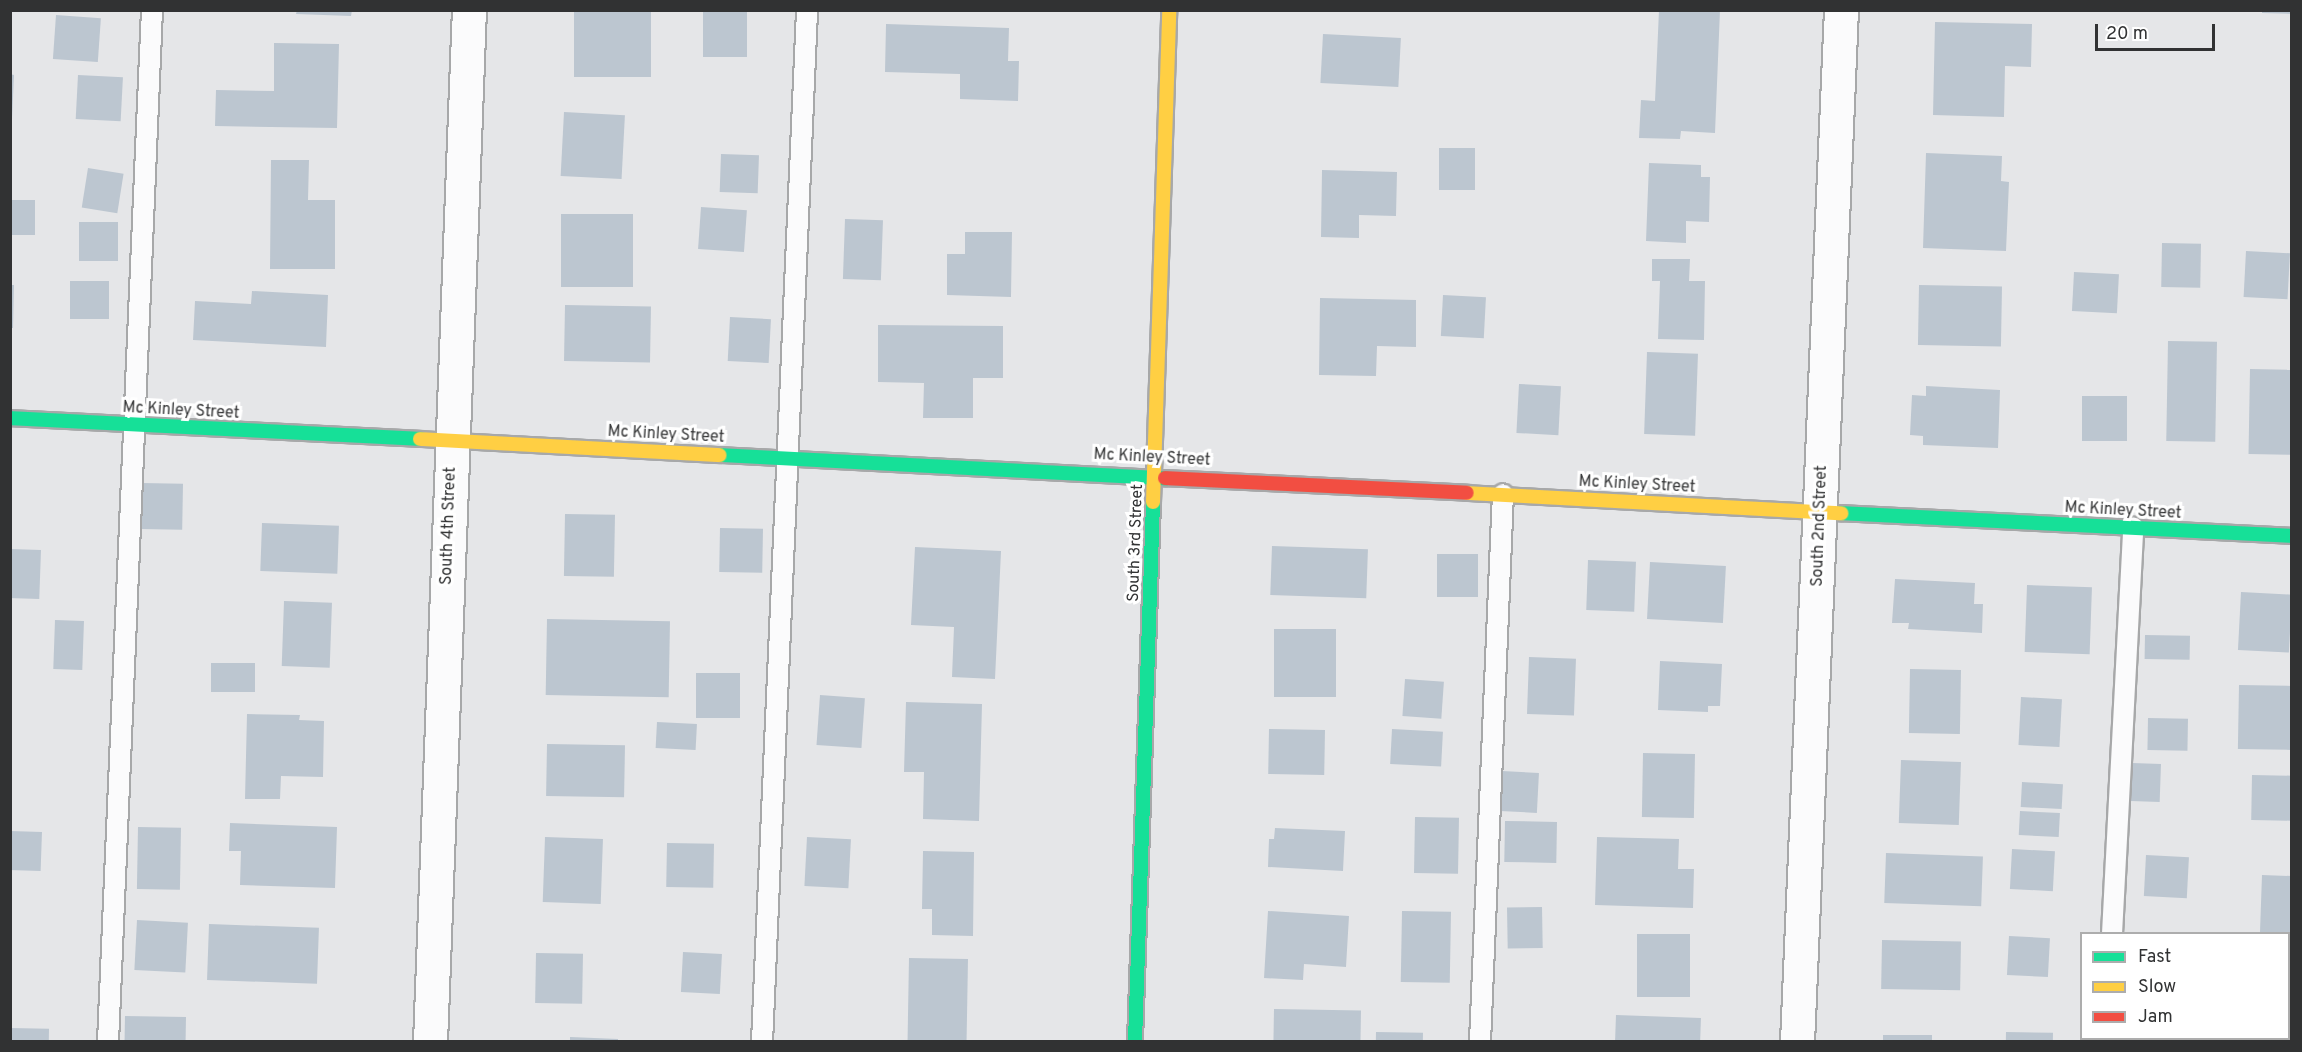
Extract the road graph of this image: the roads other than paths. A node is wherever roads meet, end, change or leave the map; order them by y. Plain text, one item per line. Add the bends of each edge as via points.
1 (152, 10) edge
2 (469, 10) edge
3 (807, 10) edge
4 (1169, 10) edge
5 (1841, 10) edge
6 (10, 418) edge
7 (136, 425) junction
8 (452, 442) junction
9 (789, 457) junction
10 (1155, 475) junction
11 (1503, 494) junction
12 (1820, 512) junction
13 (2133, 528) junction
14 (2292, 536) edge
15 (2112, 932) edge
16 (108, 1041) edge
17 (430, 1041) edge
18 (762, 1041) edge
19 (1135, 1041) edge
20 (1480, 1041) edge
21 (1797, 1041) edge

1 - 7 lane
2 - 8 street, South 4th Street
3 - 9 lane
4 - 10 street, South 3rd Street
5 - 12 street, South 2nd Street
6 - 7 street, Mc Kinley Street
7 - 8 street, Mc Kinley Street
7 - 16 lane
8 - 9 street, Mc Kinley Street
8 - 17 street, South 4th Street
9 - 10 street, Mc Kinley Street
9 - 18 lane
10 - 11 street, Mc Kinley Street
10 - 19 street, South 3rd Street
11 - 12 street, Mc Kinley Street
11 - 20 lane
12 - 13 street, Mc Kinley Street
12 - 21 street, South 2nd Street
13 - 14 street, Mc Kinley Street
13 - 15 lane

